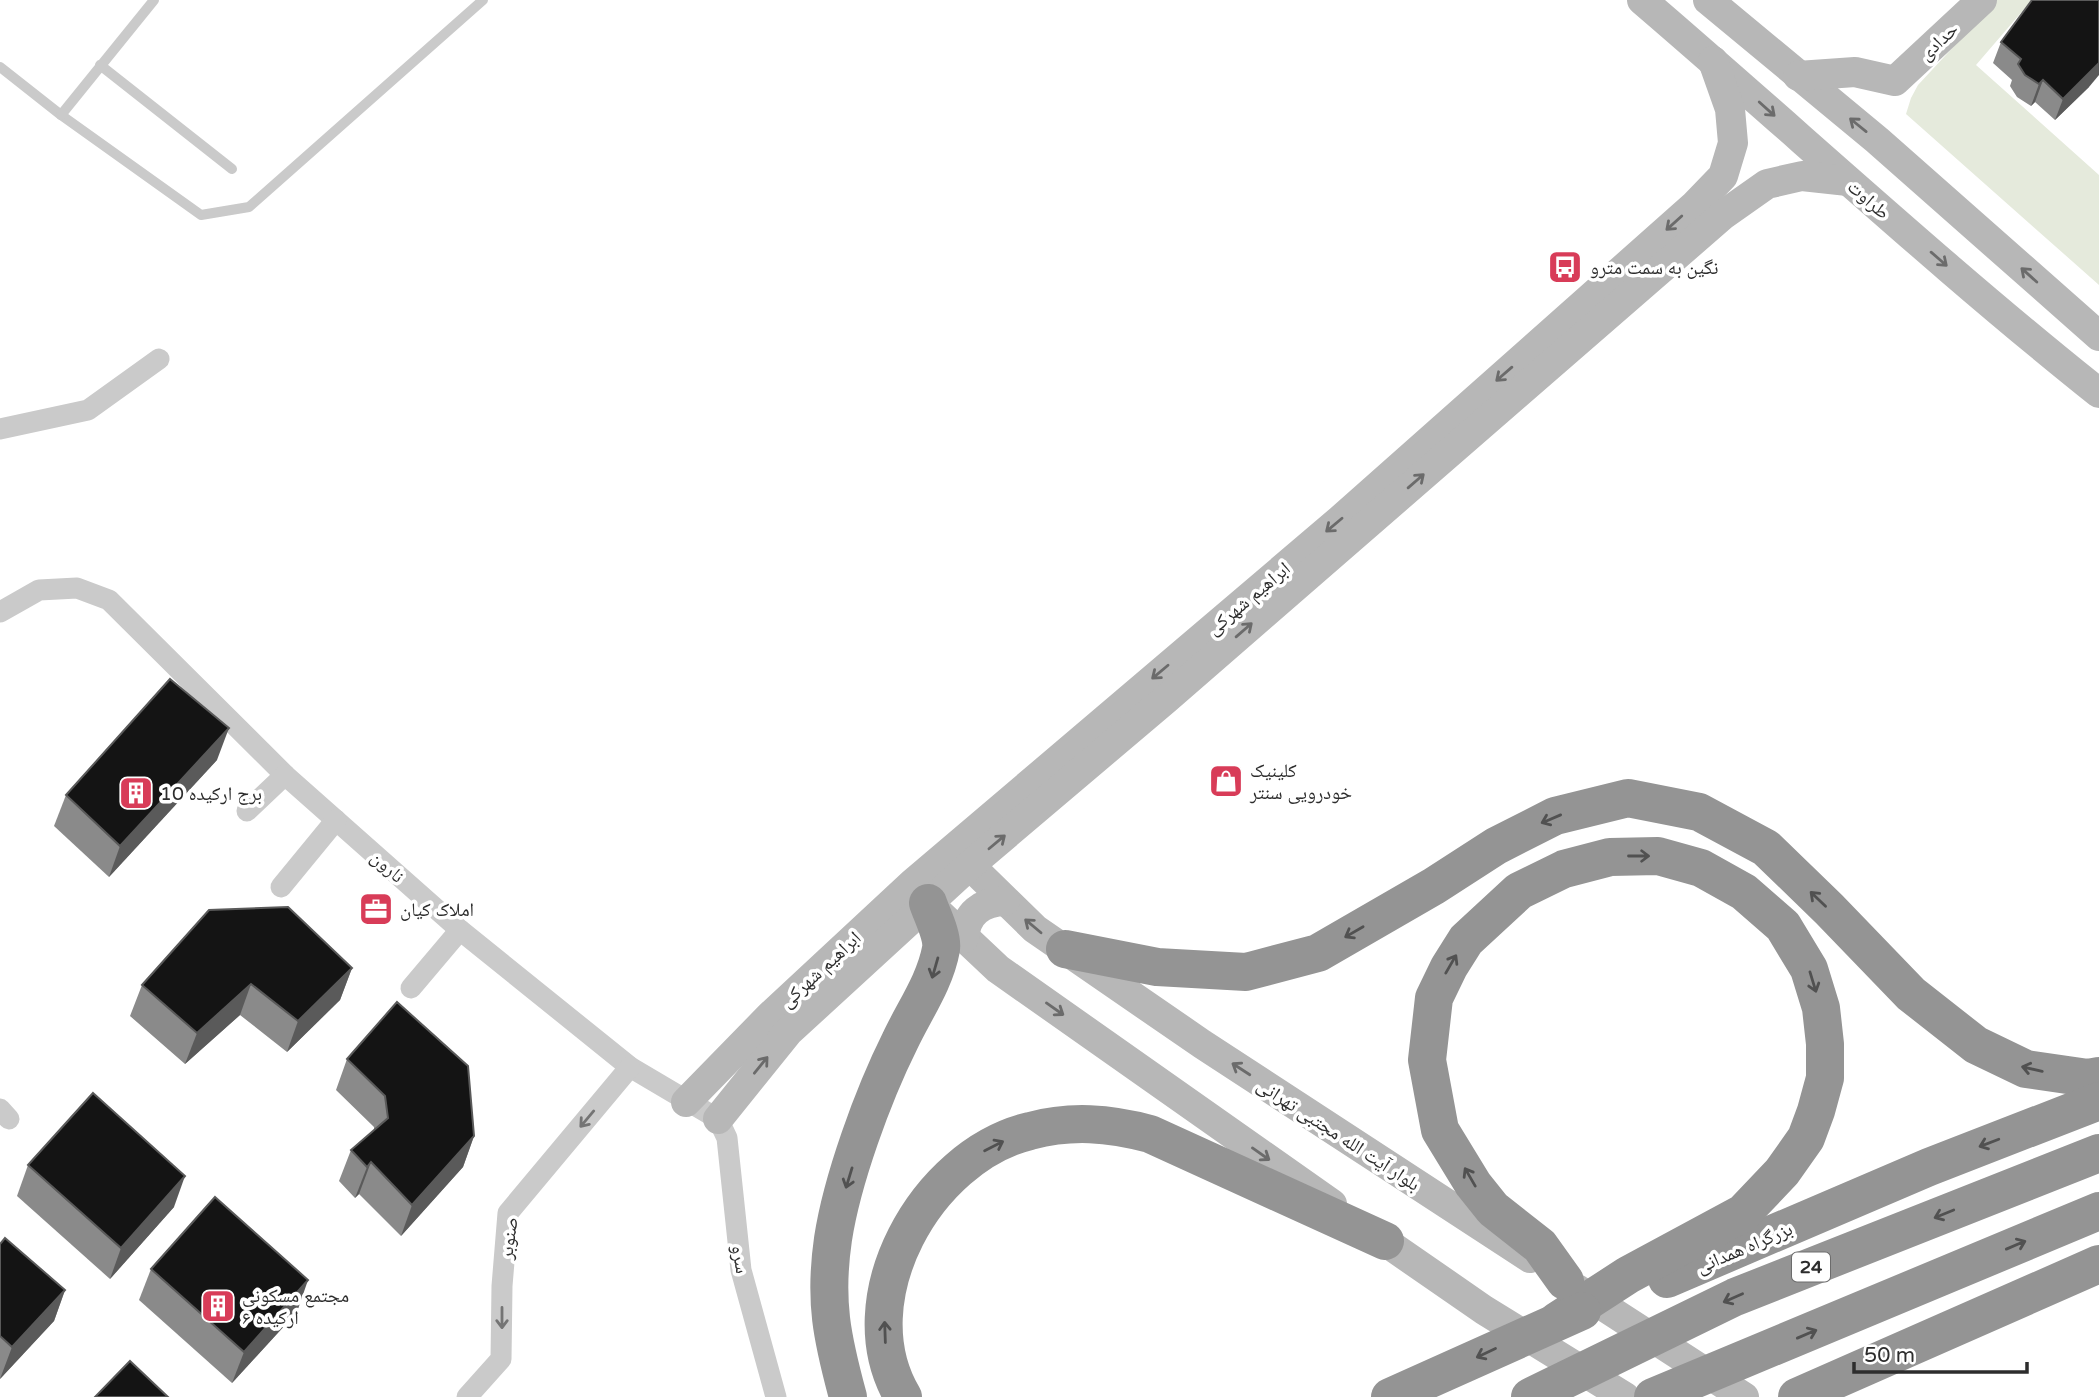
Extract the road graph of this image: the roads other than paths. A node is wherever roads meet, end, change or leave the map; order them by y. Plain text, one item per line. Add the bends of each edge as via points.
1 (154, 0) edge
2 (483, 0) edge
3 (1642, 0) edge
4 (1708, 0) edge
5 (1982, 0) edge
6 (1713, 61) junction
7 (100, 65) junction
8 (0, 67) edge
9 (1798, 76) junction
10 (61, 115) junction
11 (232, 169) dead end
12 (1848, 181) junction
13 (2071, 313) junction
14 (2099, 336) edge
15 (2042, 348) junction
16 (159, 359) dead end
17 (2099, 393) edge
18 (0, 429) edge
19 (0, 612) edge
20 (285, 775) junction
21 (247, 811) dead end
22 (336, 820) junction
23 (960, 857) junction
24 (281, 887) dead end
25 (920, 893) junction
26 (1005, 901) junction
27 (460, 930) junction
28 (964, 938) junction
29 (1065, 949) junction
30 (411, 988) dead end
31 (630, 1067) junction
32 (2099, 1076) edge
33 (686, 1101) junction
34 (2099, 1101) edge
35 (718, 1119) junction
36 (2099, 1153) edge
37 (2099, 1211) edge
38 (1385, 1241) junction
39 (2099, 1264) edge
40 (2099, 1270) edge
41 (1564, 1281) junction
42 (2056, 1282) junction
43 (1557, 1321) junction
44 (467, 1397) edge
45 (776, 1397) edge
46 (848, 1397) edge
47 (903, 1397) edge
48 (1390, 1397) edge
49 (1530, 1397) edge
50 (1625, 1397) edge
51 (1653, 1397) edge
52 (1744, 1397) edge
53 (1797, 1397) edge

1 - 7 lane
2 - 10 lane via 249,207 201,215
3 - 6 main road, طراوت
4 - 9 main road
5 - 9 main road, حدادی via 1895,81 1855,72
6 -> 12 main road, طراوت
6 -> 23 main road, ابراهیم شهرکی via 1730,109 1733,143 1723,176
7 - 10 lane
7 - 11 lane
8 - 10 lane
13 -> 9 main road
12 -> 15 main road, طراوت
23 -> 12 main road, ابراهیم شهرکی via 1166,699 1745,198 1767,184 1802,177
13 - 14 main road
13 - 15 main road
15 - 17 main road, طراوت
16 - 18 street via 88,410
19 - 20 street, نارون via 39,590 77,588 109,600
20 - 21 street
20 - 22 street, نارون
22 - 24 street
22 - 27 street, نارون
23 - 25 main road, ابراهیم شهرکی
23 - 26 main road, بلوار آیت الله مجتبی تهرانی
25 - 28 main road
25 - 33 main road, ابراهیم شهرکی via 770,1016
35 -> 25 main road, ابراهیم شهرکی via 788,1032
25 -> 46 highway via 942,946 932,979 898,1043 873,1105 833,1237 828,1296
26 - 28 main road via 992,901 974,911
29 -> 26 main road, بلوار آیت الله مجتبی تهرانی
27 - 30 street
27 - 31 street, نارون
28 -> 38 main road via 998,969
32 -> 29 highway via 2026,1069 1976,1045 1911,994 1766,848 1699,812 1628,798 1555,816 1496,846 1318,953 1247,972 1157,967
41 -> 29 main road, بلوار آیت الله مجتبی تهرانی
31 - 33 street, نارون
31 -> 44 street, صنوبر via 508,1213 501,1359
33 - 35 street, نارون
34 -> 43 highway, بزرگراه همدانی
35 - 45 street, سرو via 727,1138 741,1269
36 -> 49 highway, 24 via 1735,1297
51 -> 37 highway
47 -> 38 highway via 890,1369 885,1320 887,1290 906,1234 944,1181 969,1160 1027,1131 1086,1123 1150,1134
38 - 50 main road via 1484,1310
39 - 42 highway
40 - 42 highway
41 -> 43 highway via 1540,1246 1493,1209 1440,1130 1427,1060 1434,998 1466,940 1519,891 1564,869 1610,857 1658,856 1701,868 1744,892 1783,926 1809,970 1821,1008 1825,1078 1806,1138 1743,1213 1628,1275
41 - 52 main road, بلوار آیت الله مجتبی تهرانی
42 - 53 highway
43 -> 48 highway, بزرگراه همدانی

